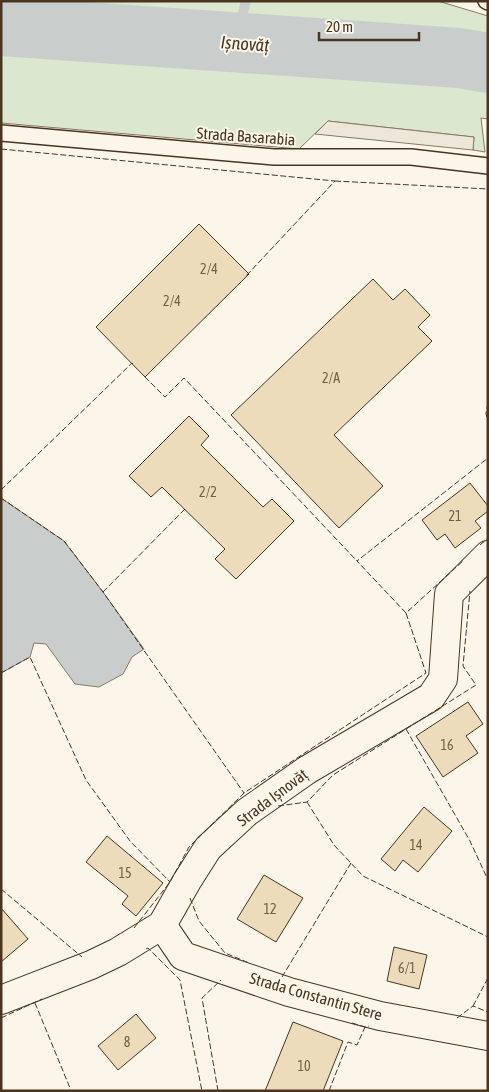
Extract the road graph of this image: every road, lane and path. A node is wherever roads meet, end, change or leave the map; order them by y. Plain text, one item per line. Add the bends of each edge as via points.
1 (1, 132) edge
2 (488, 166) edge
3 (488, 555) edge
4 (162, 924) junction
5 (1, 1000) edge
6 (488, 1036) edge

1 - 2 lane, Strada Basarabia via 274,157 411,157
3 - 4 street, Strada Ișnovăț via 449,594 443,679 430,697 307,770 247,812 208,848
4 - 5 street, Strada Ișnovăț via 91,965
4 - 6 street, Strada Constantin Stere via 183,956 289,992 380,1016

